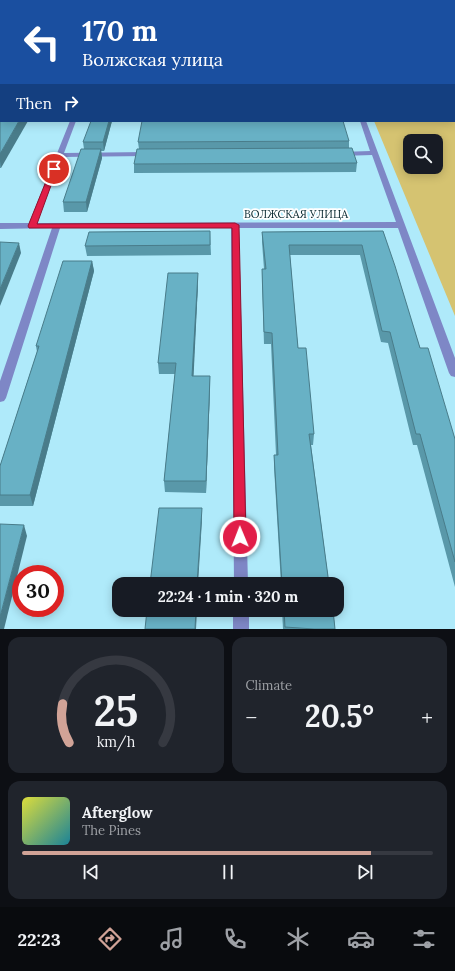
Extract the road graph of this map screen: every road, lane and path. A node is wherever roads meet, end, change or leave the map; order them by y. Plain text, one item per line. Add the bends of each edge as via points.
1 (73, 122) edge
2 (363, 122) edge
3 (375, 153) junction
4 (154, 154) edge
5 (335, 154) edge
6 (60, 155) junction
7 (235, 225) junction
8 (401, 225) junction
9 (0, 226) edge
10 (32, 226) junction
11 (57, 226) junction
12 (455, 374) edge
13 (0, 398) edge
14 (241, 577) edge
15 (241, 617) edge
16 (241, 629) edge

1 - 6 street
2 - 3 street
3 - 5 street
3 - 8 street
4 - 6 street
6 - 10 street
7 - 8 street, ВОЛЖСКАЯ УЛИЦА
7 - 11 street, ВОЛЖСКАЯ УЛИЦА
7 - 14 street
8 - 12 street
9 - 10 street, ВОЛЖСКАЯ УЛИЦА
10 - 11 street, ВОЛЖСКАЯ УЛИЦА
11 - 13 street
15 - 16 street

